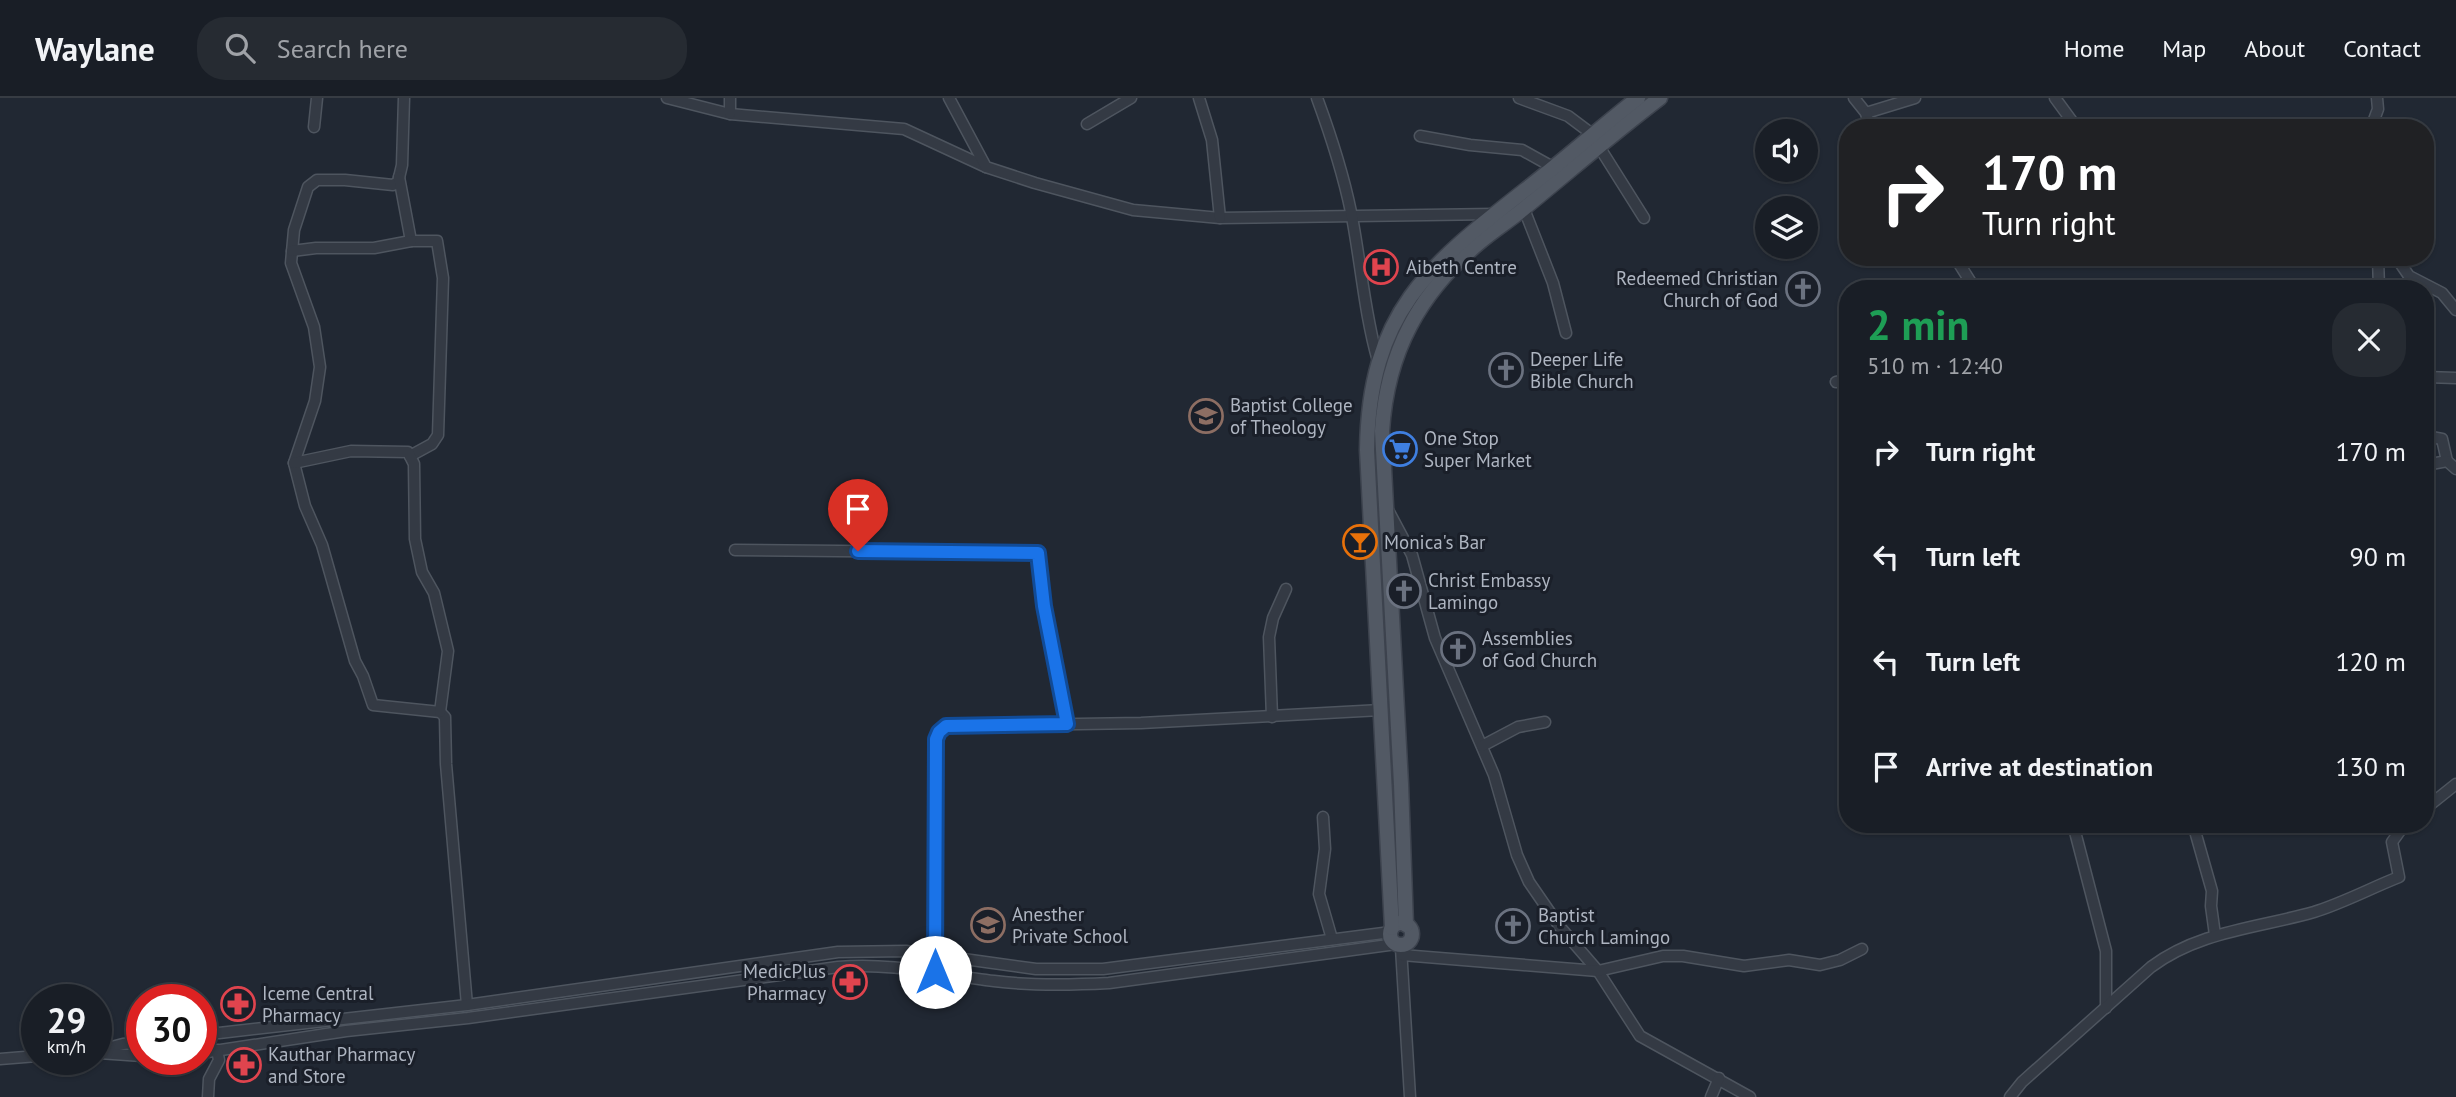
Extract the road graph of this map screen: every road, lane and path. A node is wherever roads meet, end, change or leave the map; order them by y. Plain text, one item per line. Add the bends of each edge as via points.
1 (317, 98) edge
2 (404, 98) edge
3 (667, 98) edge
4 (730, 98) edge
5 (949, 98) edge
6 (1131, 98) edge
7 (1199, 98) edge
8 (1318, 98) edge
9 (1519, 98) edge
10 (1638, 98) edge
11 (1660, 98) edge
12 (1854, 98) edge
13 (1915, 98) edge
14 (2055, 98) edge
15 (2377, 98) edge
16 (1866, 113) junction
17 (730, 114) junction
18 (1868, 119) edge
19 (2070, 119) edge
20 (2374, 119) edge
21 (1087, 124) dead end
22 (314, 127) dead end
23 (1420, 136) dead end
24 (1595, 139) junction
25 (986, 167) junction
26 (1559, 171) junction
27 (399, 177) junction
28 (1524, 208) junction
29 (1495, 214) junction
30 (1352, 215) junction
31 (1220, 218) junction
32 (1644, 218) dead end
33 (411, 240) junction
34 (292, 251) junction
35 (2402, 266) edge
36 (2417, 280) edge
37 (2434, 289) edge
38 (2456, 310) edge
39 (1566, 333) dead end
40 (1378, 361) junction
41 (2434, 377) edge
42 (2456, 378) edge
43 (2434, 438) edge
44 (410, 456) junction
45 (294, 463) junction
46 (2451, 465) edge
47 (1386, 507) junction
48 (735, 550) dead end
49 (1286, 589) dead end
50 (1381, 710) junction
51 (440, 712) junction
52 (1272, 717) junction
53 (1545, 722) dead end
54 (1067, 724) junction
55 (1482, 746) junction
56 (2456, 784) edge
57 (2434, 802) edge
58 (1323, 817) dead end
59 (2075, 833) edge
60 (2196, 833) edge
61 (2398, 833) edge
62 (2215, 935) junction
63 (1398, 938) junction
64 (1332, 939) junction
65 (1862, 949) dead end
66 (935, 956) junction
67 (1598, 971) junction
68 (935, 972) junction
69 (467, 1005) junction
70 (2106, 1008) junction
71 (219, 1033) joint
72 (219, 1050) junction
73 (21, 1057) edge
74 (0, 1059) edge
75 (1719, 1078) junction
76 (208, 1097) edge
77 (1410, 1097) edge
78 (1711, 1097) edge
79 (1750, 1097) edge
80 (2010, 1097) edge

1 - 22 street
2 - 27 street
3 - 17 street
4 - 17 street
5 - 25 street
6 - 21 street
7 - 31 street via 1212,141
8 - 30 street
9 - 24 street via 1568,116
10 - 24 main road
11 - 24 main road
12 - 16 street
13 - 16 street
14 - 19 street
15 - 20 street
16 - 18 street
17 - 25 street via 904,129
23 - 26 street via 1522,150
24 - 26 main road
24 - 32 street
25 - 31 street via 1133,210
26 - 28 main road
26 - 29 main road
27 - 33 street
27 - 34 street via 393,186 317,180 308,187
28 - 39 street via 1553,283
28 - 47 main road via 1443,278 1404,335 1383,412
29 - 30 street
29 - 40 main road via 1442,258 1414,290
30 - 31 street
30 - 40 street via 1368,327
33 - 34 street via 374,248
33 - 44 street via 437,241 443,278 438,435 432,444
34 - 45 street via 291,263 314,327 320,367 315,401
35 - 36 street
37 - 38 street
40 - 50 main road via 1367,450
41 - 42 street
43 - 46 street via 2442,439
44 - 45 street via 408,452 351,451
44 - 51 street via 414,464 415,540 448,651
45 - 51 street via 373,705
47 - 55 street via 1412,555 1435,638
47 - 63 main road
48 - 54 street via 1038,553
49 - 52 street via 1269,636
50 - 52 street
50 - 63 main road
51 - 69 street via 445,717
52 - 54 street
53 - 55 street via 1518,727
54 - 66 street via 946,726 939,732
55 - 67 street via 1529,882 1560,928
56 - 57 street
58 - 64 street via 1325,849 1319,894
59 - 70 street via 2106,951
60 - 62 street via 2212,891
61 - 62 street via 2392,842 2399,877 2314,912
62 - 70 street via 2167,954
63 - 64 street
63 - 67 street
63 - 68 street via 1109,983 995,981
63 - 77 street
64 - 66 street via 1103,969 1036,969
65 - 67 street via 1820,965 1789,960 1744,966 1662,956
66 - 68 street
66 - 69 street via 906,951 838,952
67 - 75 street via 1640,1036
68 - 72 street via 883,965 838,967
69 - 71 street
70 - 80 street
71 - 72 street
72 - 76 street
73 - 74 street
75 - 78 street
75 - 79 street

